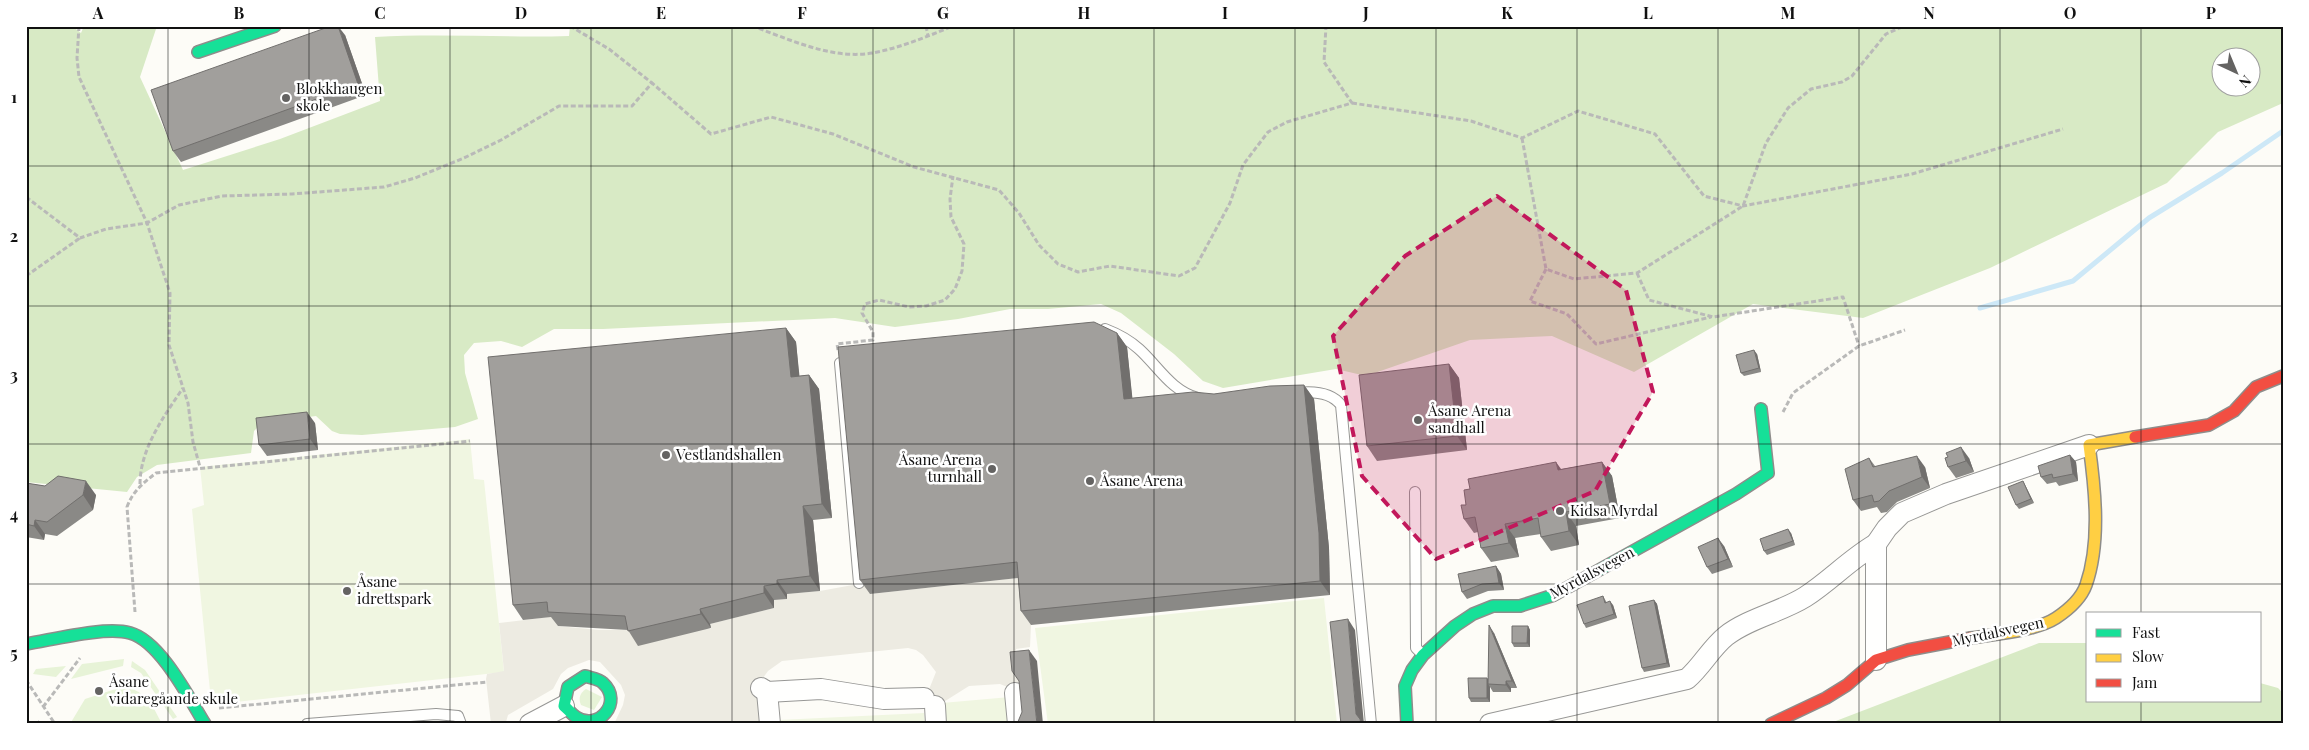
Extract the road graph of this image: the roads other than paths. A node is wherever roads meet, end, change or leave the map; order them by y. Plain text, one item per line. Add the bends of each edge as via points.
1 (275, 26) edge
2 (198, 52) dead end
3 (1095, 330) edge
4 (845, 355) edge
5 (2283, 376) edge
6 (1288, 394) edge
7 (1210, 402) edge
8 (1762, 409) dead end
9 (2089, 445) junction
10 (1415, 492) dead end
11 (1876, 544) junction
12 (859, 583) edge
13 (26, 644) edge
14 (1423, 655) junction
15 (1876, 660) junction
16 (1015, 693) dead end
17 (564, 706) junction
18 (932, 709) edge
19 (205, 724) edge
20 (307, 724) edge
21 (461, 724) edge
22 (530, 724) edge
23 (770, 724) edge
24 (1018, 724) edge
25 (1371, 724) edge
26 (1406, 724) edge
27 (1490, 724) edge
28 (1771, 724) edge

1 - 2 street
3 - 7 lane via 1105,329 1122,335 1140,349 1162,375 1189,396
4 - 12 lane via 840,361
5 - 9 street via 2256,388 2234,411 2209,425
6 - 25 lane via 1329,395 1341,405
8 - 14 street, Myrdalsvegen via 1768,473 1554,595 1520,606 1493,606 1473,614
9 - 11 street via 1946,494 1902,513
9 - 15 street, Myrdalsvegen via 2096,498 2092,555 2086,585 2076,602 2055,619 2031,627 1908,650
10 - 14 lane via 1416,648
11 - 15 street
11 - 27 street via 1855,556 1805,597 1725,637 1700,668 1687,678
13 - 19 street via 133,633 154,651
14 - 26 street, Myrdalsvegen via 1405,686
15 - 28 street, Myrdalsvegen via 1840,689
16 - 24 street
17 - 17 street via 577,720 600,720 612,706 612,696 608,686 598,678 585,676 574,681 564,693
17 - 22 street
18 - 23 street via 821,688 764,690
20 - 21 lane via 436,714 458,716

